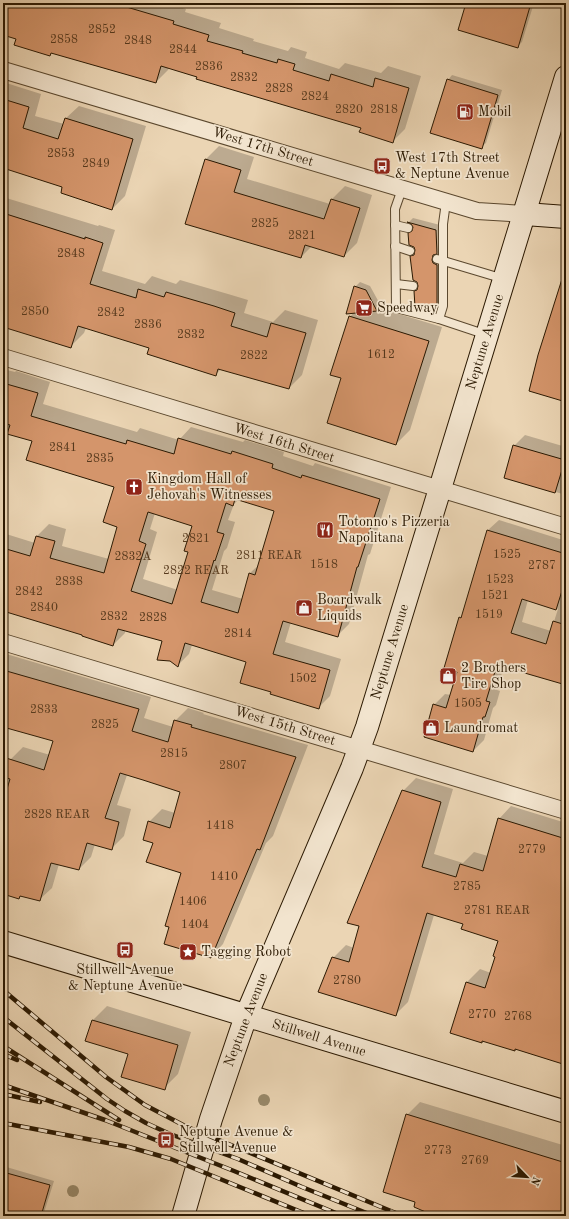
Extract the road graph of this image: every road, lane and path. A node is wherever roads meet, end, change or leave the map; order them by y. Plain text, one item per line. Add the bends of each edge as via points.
1 (3, 70) edge
2 (566, 77) edge
3 (402, 189) junction
4 (446, 202) junction
5 (525, 214) junction
6 (566, 217) edge
7 (395, 225) junction
8 (408, 228) dead end
9 (395, 246) junction
10 (410, 251) dead end
11 (440, 260) junction
12 (505, 279) junction
13 (396, 284) junction
14 (413, 286) dead end
15 (439, 319) junction
16 (488, 335) junction
17 (3, 357) edge
18 (440, 490) junction
19 (566, 527) edge
20 (3, 642) edge
21 (359, 749) junction
22 (566, 811) edge
23 (3, 942) edge
24 (246, 1016) junction
25 (566, 1112) edge
26 (183, 1216) edge

1 - 3 street, West 17th Street
2 - 5 main road, Neptune Avenue
3 - 4 street, West 17th Street
3 - 7 lane via 396,209
4 - 5 street, West 17th Street via 477,211
4 - 11 lane via 439,235
5 - 6 main road
5 - 12 main road, Neptune Avenue
7 - 8 lane
7 - 9 lane
9 - 10 lane
9 - 13 lane
11 - 12 lane
11 - 15 lane via 443,306
12 - 16 main road, Neptune Avenue
13 - 14 lane
13 - 15 lane via 396,308
15 - 16 lane
16 - 18 main road, Neptune Avenue
17 - 18 street, West 16th Street
18 - 19 street, West 16th Street
18 - 21 main road, Neptune Avenue
20 - 21 street, West 15th Street
21 - 22 street, West 15th Street
21 - 24 main road, Neptune Avenue
23 - 24 main road, Stillwell Avenue
24 - 25 main road, Stillwell Avenue
24 - 26 main road, Neptune Avenue

